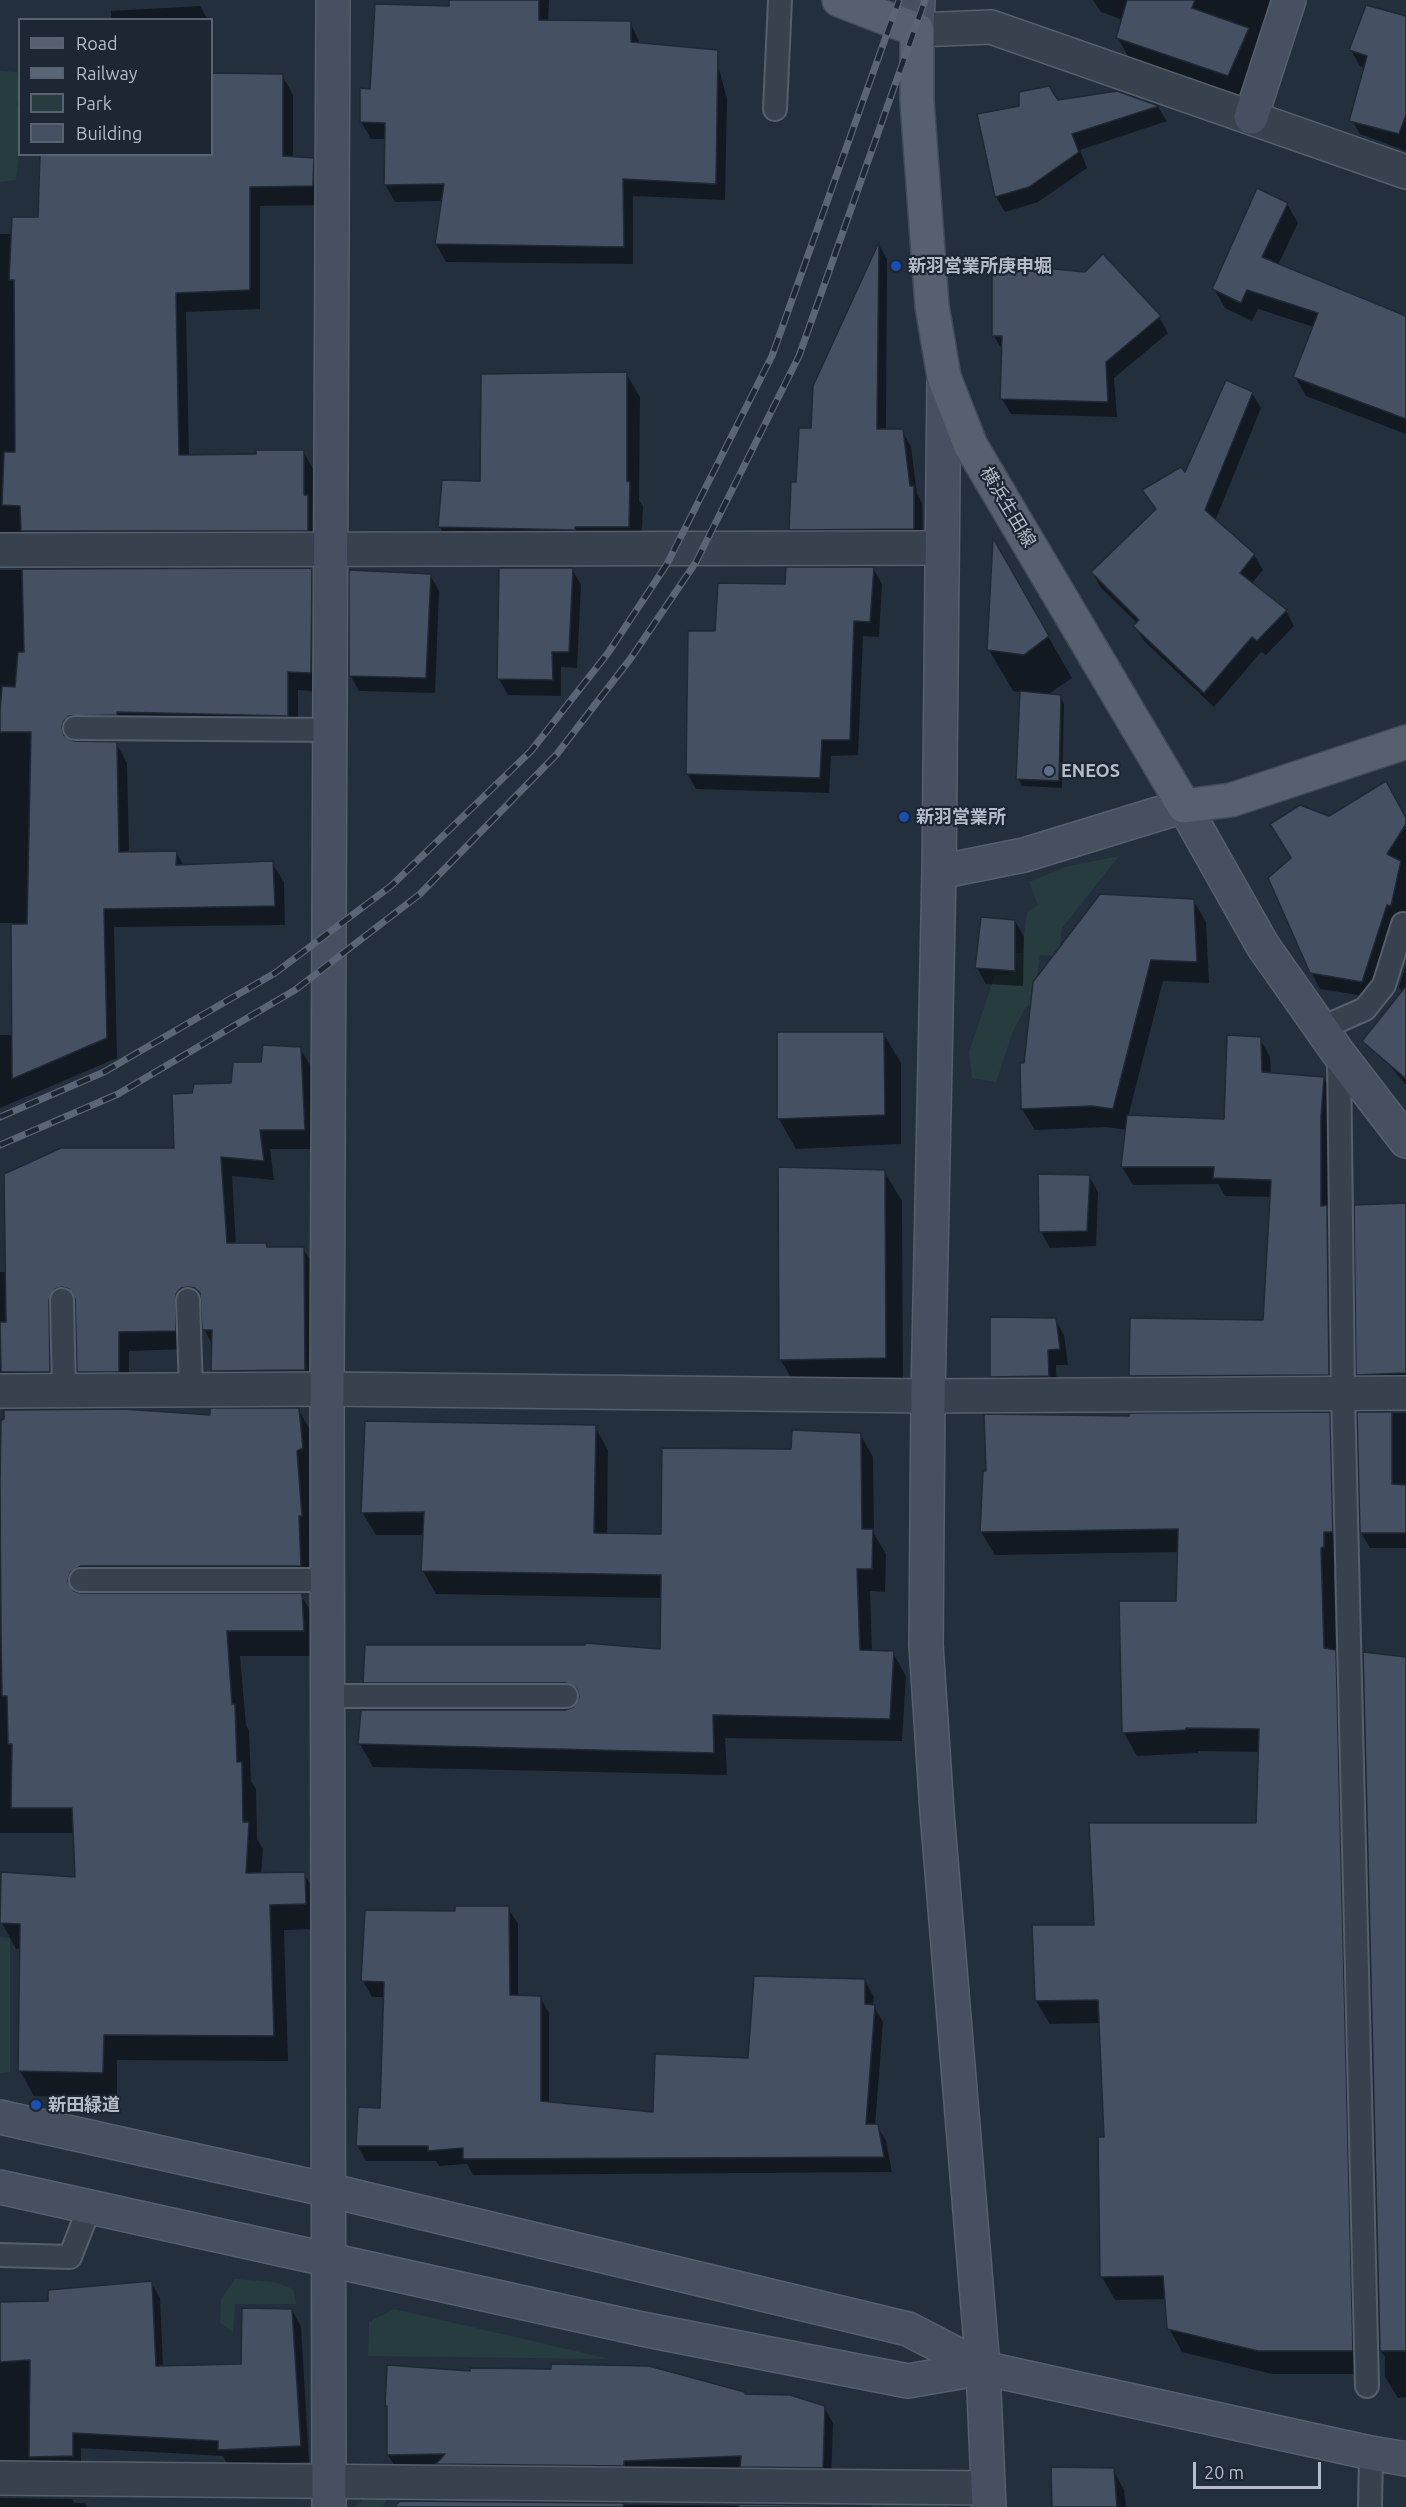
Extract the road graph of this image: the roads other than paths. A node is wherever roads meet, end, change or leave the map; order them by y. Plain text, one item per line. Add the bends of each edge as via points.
1 (333, 0) edge
2 (780, 0) edge
3 (838, 0) edge
4 (1289, 0) edge
5 (918, 15) edge
6 (775, 109) dead end
7 (1251, 117) junction
8 (1406, 172) edge
9 (944, 377) junction
10 (942, 548) junction
11 (332, 549) junction
12 (0, 550) edge
13 (75, 728) dead end
14 (330, 730) junction
15 (1406, 742) edge
16 (1184, 806) junction
17 (939, 872) junction
18 (1403, 924) dead end
19 (1330, 1041) junction
20 (1406, 1141) edge
21 (62, 1300) dead end
22 (188, 1300) dead end
23 (327, 1389) junction
24 (191, 1390) junction
25 (64, 1391) junction
26 (0, 1392) edge
27 (1343, 1393) junction
28 (1406, 1394) edge
29 (928, 1396) junction
30 (81, 1580) dead end
31 (328, 1580) junction
32 (327, 1696) junction
33 (566, 1696) dead end
34 (0, 2117) edge
35 (0, 2187) edge
36 (328, 2190) junction
37 (90, 2206) junction
38 (0, 2255) edge
39 (329, 2259) junction
40 (983, 2368) junction
41 (1367, 2386) dead end
42 (1371, 2453) junction
43 (1406, 2459) edge
44 (0, 2478) edge
45 (329, 2494) edge
46 (988, 2498) edge
47 (1370, 2507) edge

1 - 11 street
2 - 6 lane
3 - 5 main road
4 - 7 street
5 - 7 street via 991,27
5 - 9 main road, 横浜生田線 via 917,101 930,283
7 - 8 street
9 - 10 street
9 - 16 main road, 横浜生田線 via 971,446
10 - 11 street
10 - 17 street
11 - 12 street
11 - 14 street
13 - 14 lane
14 - 23 street
15 - 16 main road via 1231,800
16 - 17 street via 1024,855
16 - 19 street via 1263,946
17 - 29 street
18 - 19 lane via 1384,985
19 - 20 street
19 - 27 lane
21 - 25 lane
22 - 24 lane
23 - 24 street
23 - 29 street
23 - 31 street
24 - 25 street
25 - 26 street
27 - 28 street
27 - 29 street
27 - 41 lane
29 - 40 street via 926,1646
30 - 31 lane
31 - 32 street
32 - 33 lane
32 - 36 street
34 - 36 street
35 - 37 street
36 - 39 street
36 - 40 street via 908,2329
37 - 38 lane via 70,2257
37 - 39 street
39 - 40 street via 642,2329 908,2381
39 - 45 street
40 - 42 street
40 - 46 street
42 - 43 street
42 - 47 lane
44 - 45 street
45 - 46 street

